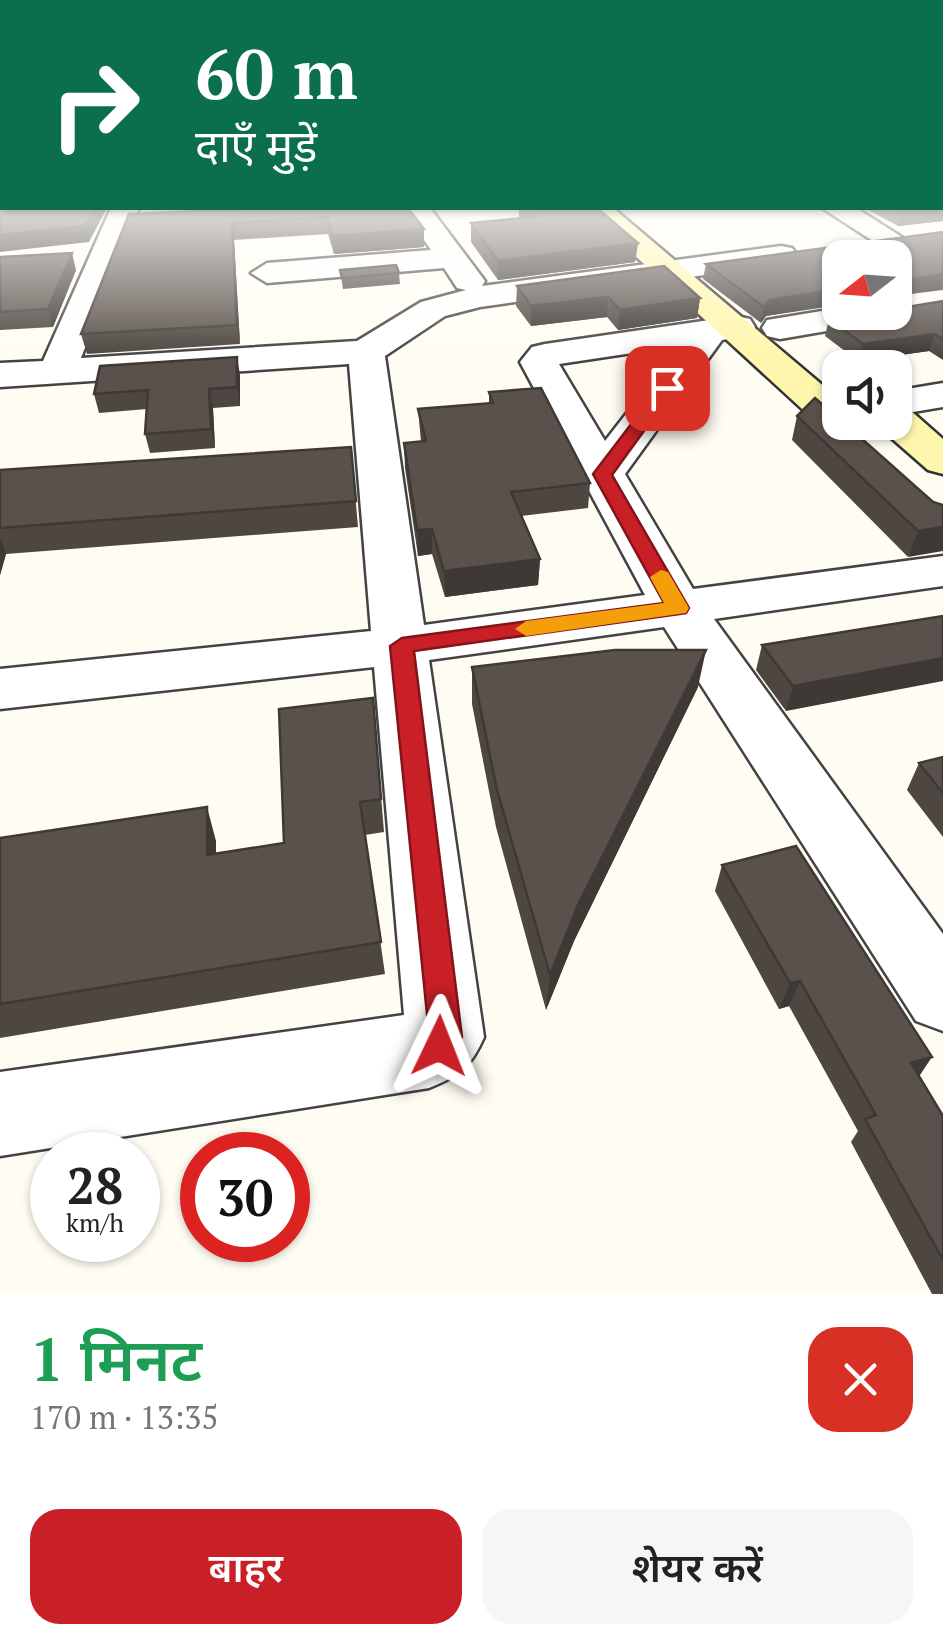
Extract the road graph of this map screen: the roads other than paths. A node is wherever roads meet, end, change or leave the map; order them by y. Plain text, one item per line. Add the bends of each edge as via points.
1 (112, 236) edge
2 (436, 236) edge
3 (639, 236) edge
4 (656, 236) edge
5 (885, 236) edge
6 (913, 236) edge
7 (890, 239) junction
8 (102, 255) junction
9 (68, 257) edge
10 (452, 258) junction
11 (685, 268) junction
12 (478, 297) junction
13 (822, 321) edge
14 (780, 328) junction
15 (723, 329) junction
16 (261, 331) junction
17 (810, 351) dead end
18 (366, 352) junction
19 (58, 371) junction
20 (0, 374) edge
21 (943, 395) edge
22 (912, 400) edge
23 (822, 407) edge
24 (870, 440) edge
25 (909, 440) edge
26 (602, 474) junction
27 (936, 481) edge
28 (943, 571) edge
29 (678, 608) junction
30 (402, 646) junction
31 (0, 690) edge
32 (943, 996) edge
33 (0, 1114) edge

1 - 8 street
2 - 10 street
3 - 11 street
4 - 11 street
5 - 7 street
6 - 7 street
7 - 11 street
8 - 9 street
8 - 19 street
10 - 12 street
10 - 16 street via 265,258
11 - 12 street
11 - 14 street
11 - 15 street
12 - 18 street via 433,310
13 - 14 street
14 - 17 street
15 - 23 street
15 - 26 street
15 - 26 street via 539,358
16 - 18 street
16 - 19 street
18 - 30 street via 356,454
19 - 20 street
21 - 22 street
24 - 27 street
25 - 27 street
26 - 29 street
28 - 29 street
29 - 30 street
29 - 32 street
30 - 31 street
30 - 33 street via 445,1037 439,1046

